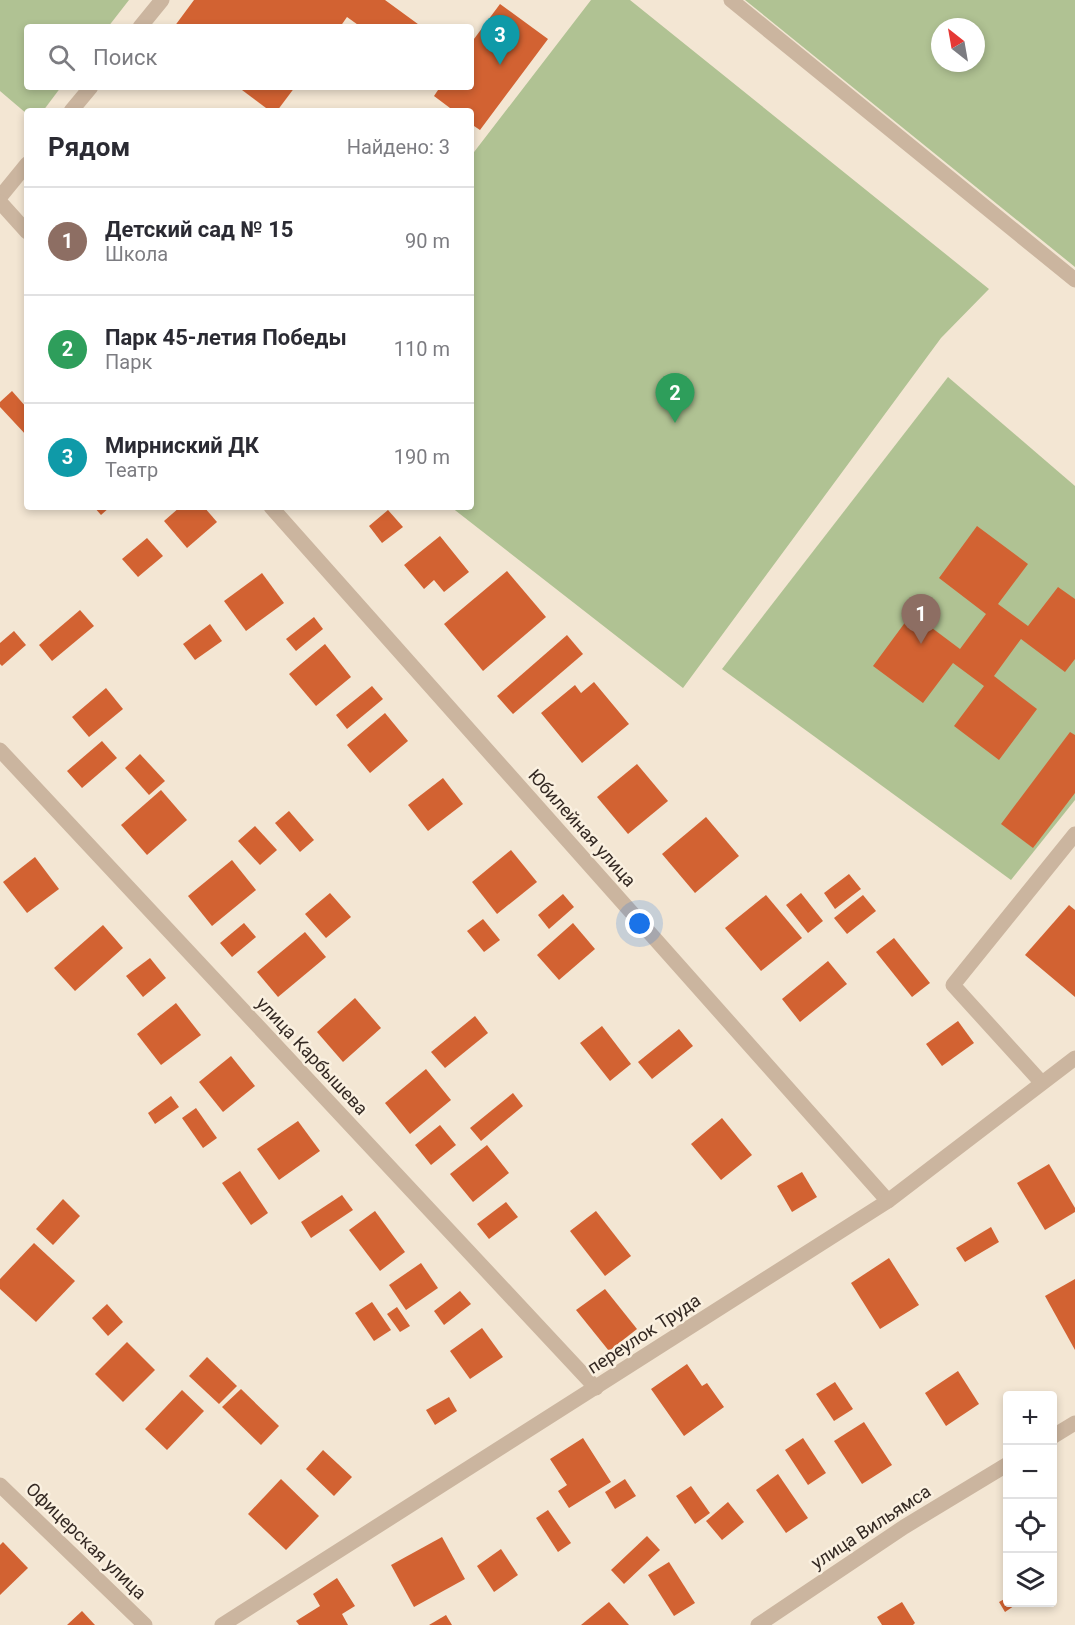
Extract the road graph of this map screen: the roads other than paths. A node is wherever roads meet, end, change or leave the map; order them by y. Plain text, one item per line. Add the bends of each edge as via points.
1 (162, 0) edge
2 (731, 0) edge
3 (142, 24) edge
4 (88, 90) edge
5 (74, 108) edge
6 (24, 168) edge
7 (0, 197) edge
8 (0, 202) edge
9 (24, 229) edge
10 (1075, 280) edge
11 (274, 510) edge
12 (0, 750) edge
13 (1075, 834) edge
14 (1075, 1058) edge
15 (1041, 1082) junction
16 (888, 1201) junction
17 (596, 1388) junction
18 (1075, 1424) edge
19 (1057, 1435) edge
20 (1003, 1467) edge
21 (0, 1485) edge
22 (145, 1625) edge
23 (222, 1625) edge
24 (758, 1625) edge

1 - 3 street
2 - 10 street
4 - 5 street
6 - 7 street
8 - 9 street
11 - 16 street, Юбилейная улица
12 - 17 street, улица Карбышева
13 - 15 street via 953,985
14 - 15 street, переулок Труда
15 - 16 street, переулок Труда
16 - 17 street, переулок Труда
17 - 23 street, переулок Труда
18 - 19 street
20 - 24 street, улица Вильямса via 904,1527
21 - 22 street, Офицерская улица

